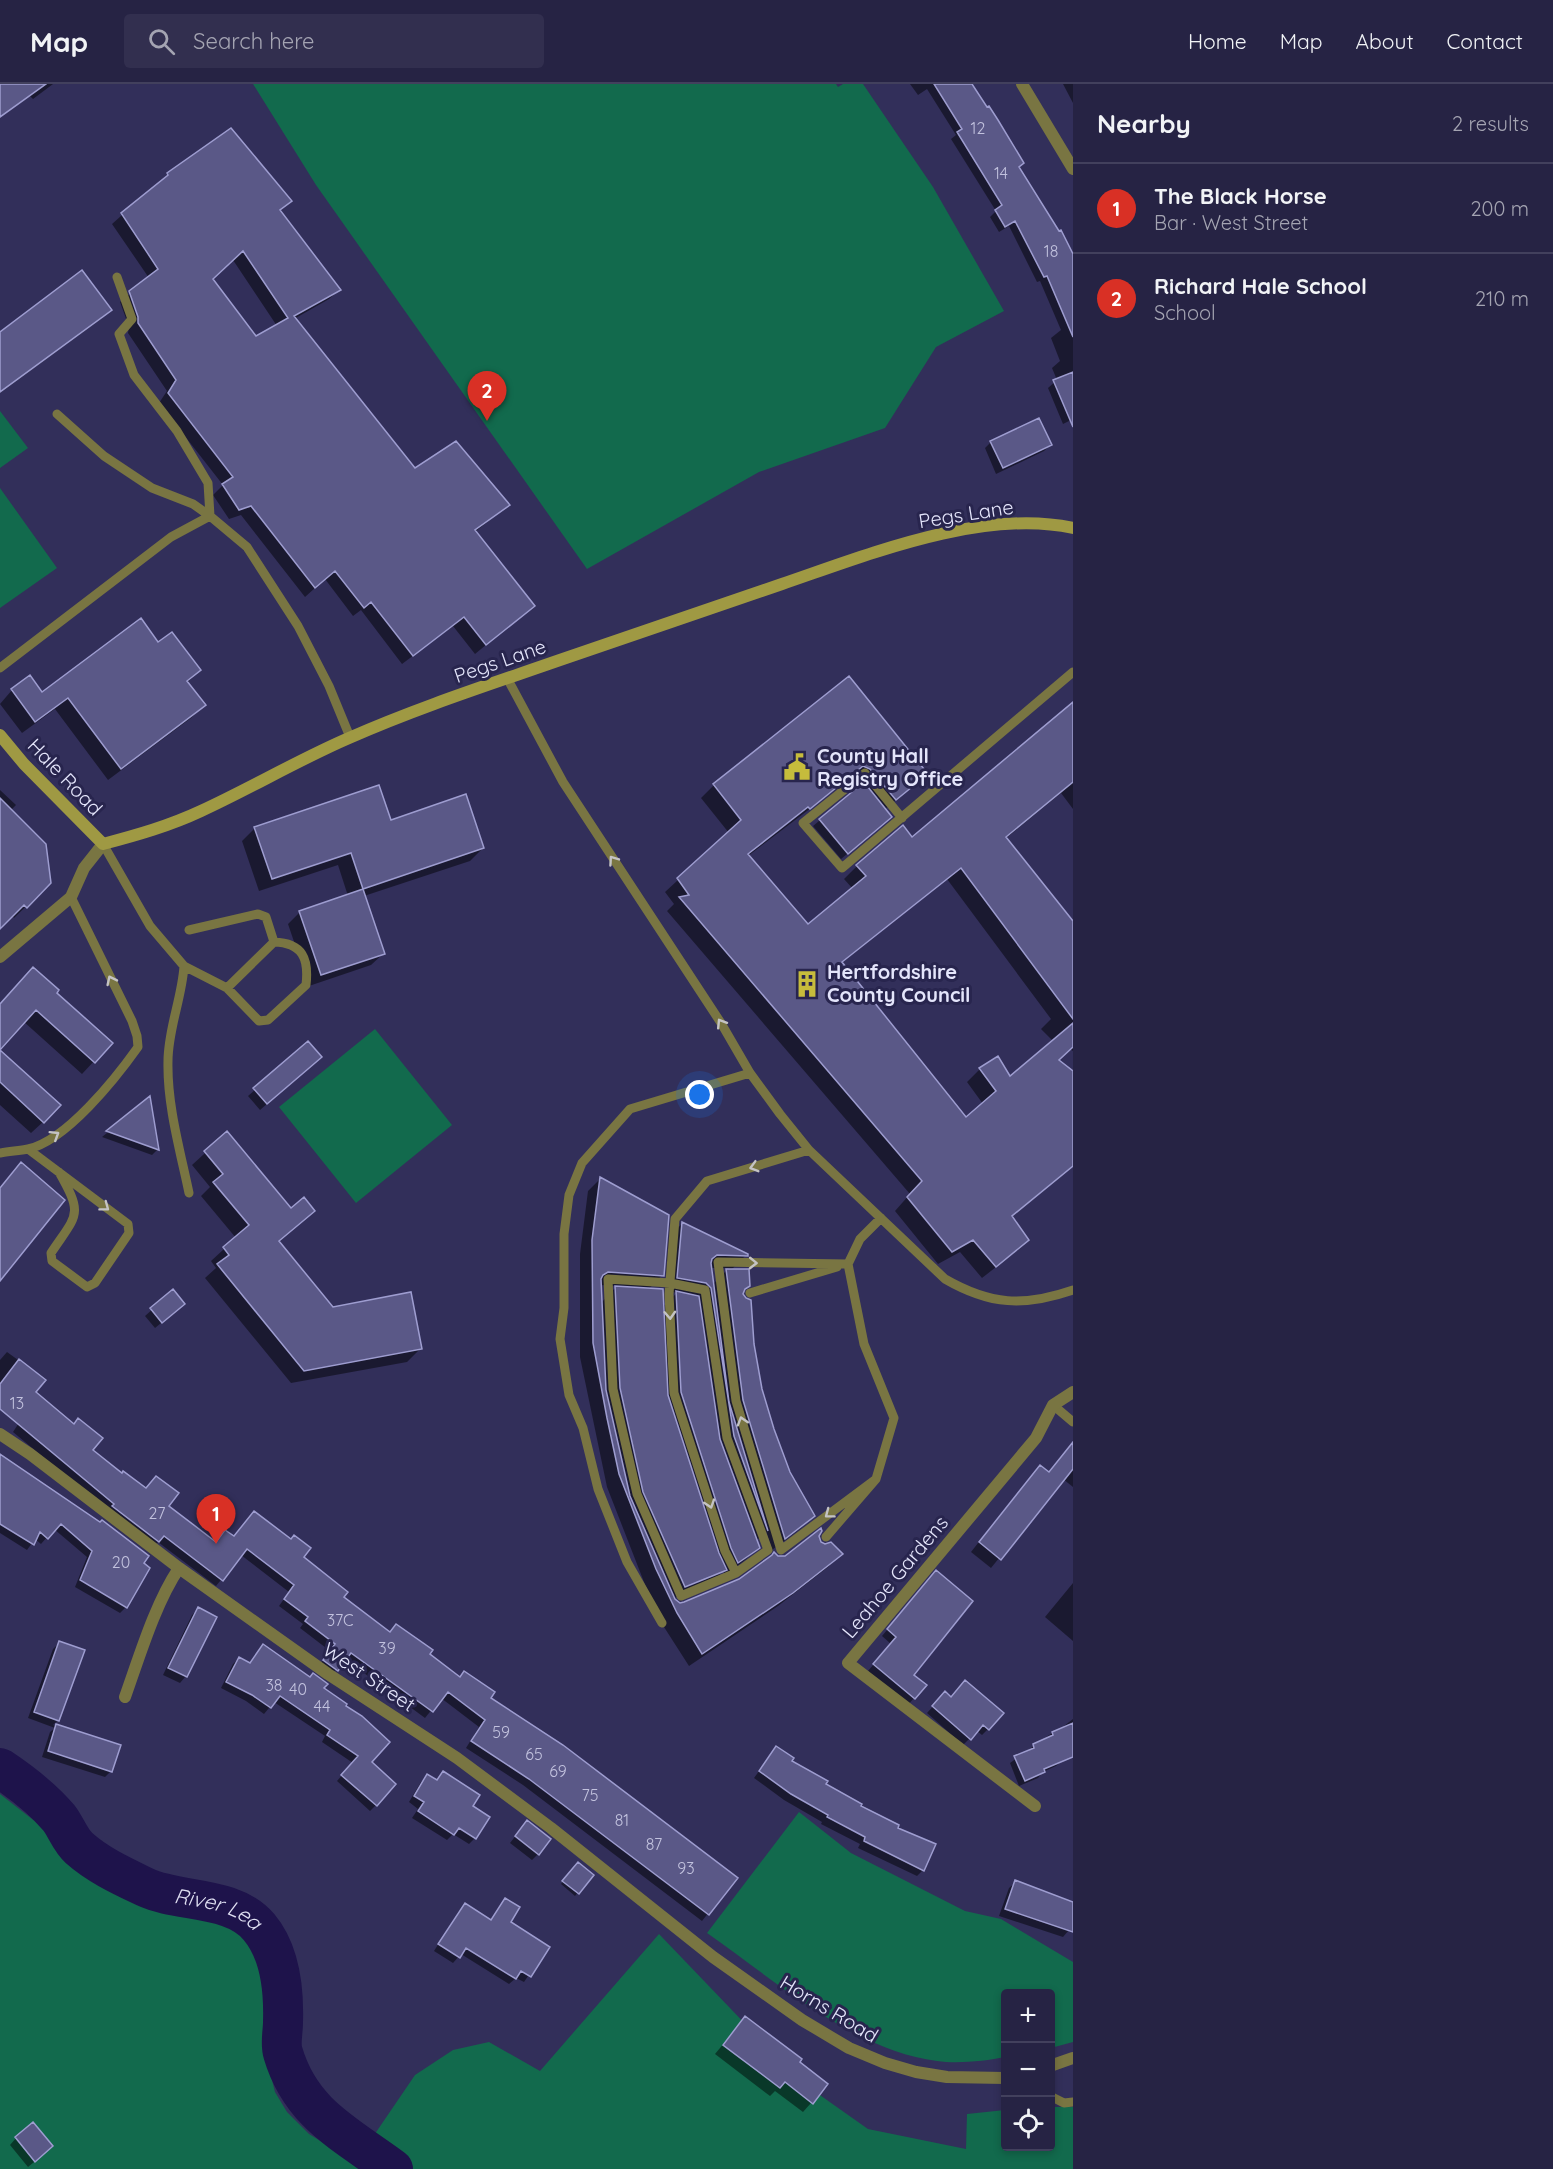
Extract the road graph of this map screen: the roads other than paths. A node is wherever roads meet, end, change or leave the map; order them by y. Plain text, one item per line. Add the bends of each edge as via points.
1 (1022, 84) edge
2 (1073, 169) edge
3 (117, 277) dead end
4 (57, 414) dead end
5 (210, 516) junction
6 (1073, 528) edge
7 (0, 668) edge
8 (1073, 672) edge
9 (507, 678) junction
10 (0, 735) edge
11 (350, 737) junction
12 (902, 818) junction
13 (103, 844) junction
14 (70, 897) junction
15 (189, 930) dead end
16 (274, 942) junction
17 (0, 957) edge
18 (184, 966) junction
19 (227, 988) junction
20 (750, 1073) junction
21 (28, 1149) junction
22 (809, 1150) junction
23 (0, 1153) edge
24 (59, 1172) junction
25 (189, 1193) dead end
26 (880, 1218) junction
27 (848, 1264) junction
28 (670, 1283) junction
29 (1073, 1290) edge
30 (750, 1293) dead end
31 (1073, 1392) edge
32 (1053, 1405) junction
33 (1073, 1422) edge
34 (0, 1434) edge
35 (876, 1479) junction
36 (826, 1537) dead end
37 (179, 1568) junction
38 (736, 1573) junction
39 (662, 1623) dead end
40 (124, 1697) dead end
41 (1035, 1806) dead end
42 (713, 1957) joint
43 (1073, 2058) edge
44 (1055, 2064) edge
45 (1001, 2078) edge
46 (1052, 2097) edge
47 (1073, 2102) edge

1 - 2 street
3 - 5 lane via 132,319 119,334 134,375 177,431 208,483
4 - 5 lane via 104,456 152,488 193,504
5 - 7 lane via 171,537
5 - 11 lane via 247,547 298,626
6 - 9 main road, Pegs Lane via 1054,524 1003,525 930,538 869,555
8 - 12 lane
9 - 11 main road, Pegs Lane
20 -> 9 lane via 563,783
10 - 13 main road, Hale Road
11 - 13 main road, Pegs Lane via 202,811
12 - 12 lane via 842,868 803,823 865,773
13 - 14 street via 84,868
13 - 18 lane via 150,926
14 - 17 street
21 -> 14 lane via 62,1132 116,1078 138,1047 132,1021
15 - 16 lane via 258,914 266,917
16 - 19 lane
16 - 19 lane via 288,942 302,953 308,968 306,985 263,1021
18 - 19 lane
18 - 25 lane via 168,1059 170,1095
20 - 22 lane
20 - 39 lane via 630,1109 582,1163 569,1195 560,1339 569,1395 583,1428 598,1489 627,1562
21 - 23 lane
21 - 24 lane
22 - 26 lane
22 -> 28 lane via 707,1181 675,1219
24 -> 24 lane via 128,1224 129,1233 95,1283 87,1287 52,1261 51,1253 74,1219 76,1209
26 - 27 lane via 860,1239
26 - 29 lane via 945,1279 989,1299 1013,1302 1051,1298
27 - 30 lane
27 - 35 lane via 864,1344 894,1418
35 -> 27 lane via 781,1550 736,1401 718,1262
28 -> 38 lane via 674,1393 725,1551
28 - 38 lane via 705,1290 727,1438 768,1550
28 - 38 lane via 608,1279 613,1389 618,1412 637,1494 681,1596
31 - 32 street, Leahoe Gardens
32 - 33 lane
32 - 41 street, Leahoe Gardens via 1036,1438 848,1664
34 - 37 street, West Street
35 - 36 lane
37 - 40 street
37 - 42 street, West Street via 328,1674 457,1758
42 - 45 street, Horns Road via 849,2048 916,2072
43 - 44 street
46 - 47 lane via 1064,2103

